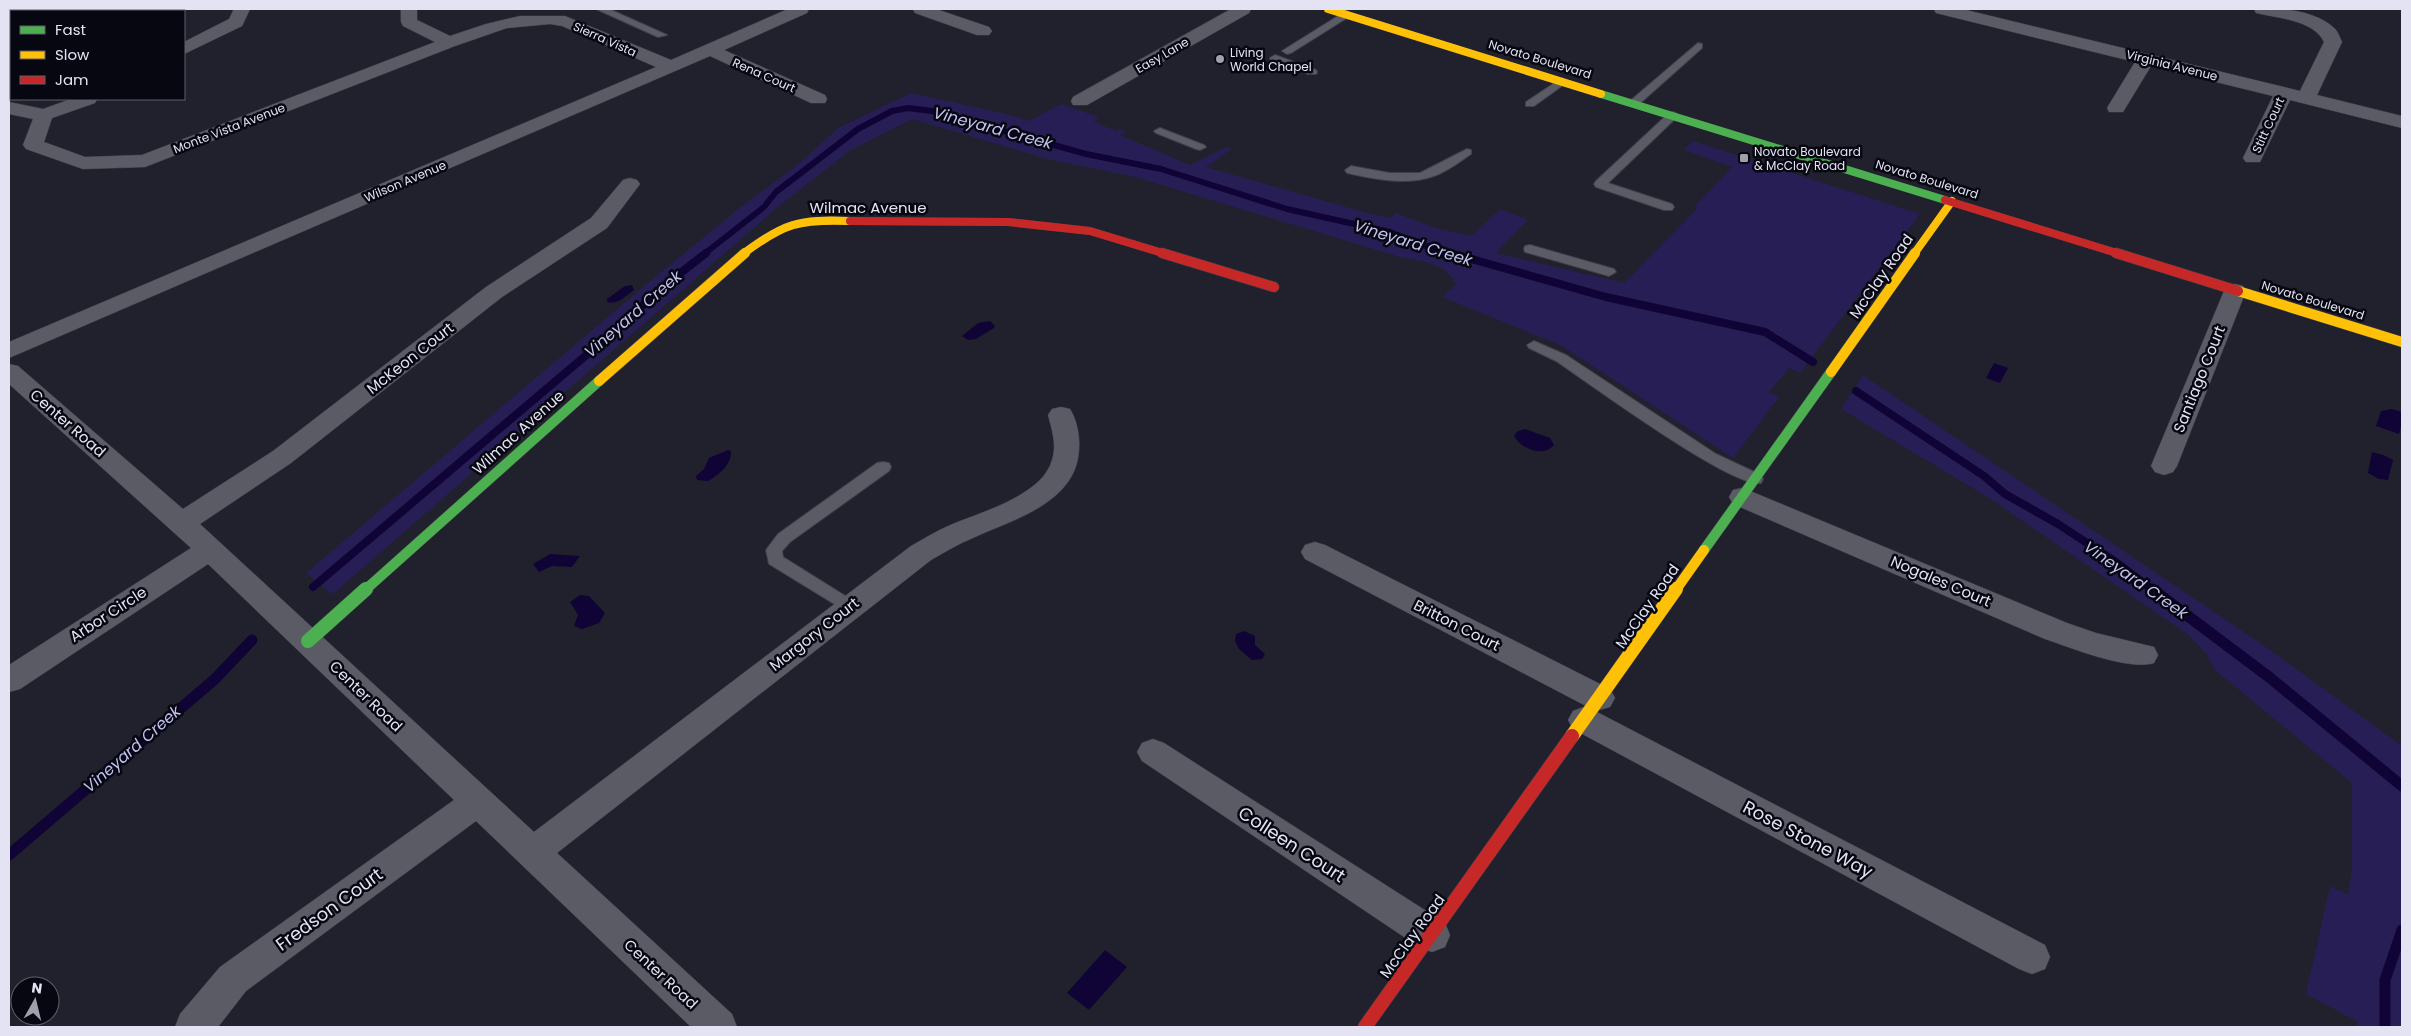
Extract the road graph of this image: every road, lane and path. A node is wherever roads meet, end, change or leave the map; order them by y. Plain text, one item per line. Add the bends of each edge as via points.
1 (242, 9) edge
2 (409, 9) edge
3 (601, 9) edge
4 (801, 9) edge
5 (921, 9) edge
6 (1243, 9) edge
7 (1328, 9) edge
8 (1942, 9) edge
9 (2262, 9) edge
10 (1346, 14) junction
11 (983, 31) dead end
12 (662, 35) dead end
13 (450, 42) junction
14 (1698, 46) dead end
15 (185, 48) edge
16 (710, 50) junction
17 (1287, 50) dead end
18 (1275, 58) dead end
19 (2146, 59) junction
20 (671, 67) junction
21 (1312, 72) dead end
22 (1562, 81) junction
23 (2284, 92) junction
24 (2306, 98) junction
25 (818, 99) dead end
26 (85, 100) edge
27 (1080, 101) dead end
28 (1634, 103) junction
29 (1530, 104) dead end
30 (9, 108) edge
31 (2116, 108) dead end
32 (44, 115) junction
33 (1673, 115) junction
34 (2402, 122) edge
35 (1160, 131) dead end
36 (1200, 147) dead end
37 (1467, 152) dead end
38 (2253, 158) dead end
39 (1351, 170) dead end
40 (630, 184) dead end
41 (1952, 201) junction
42 (1668, 207) dead end
43 (1530, 249) dead end
44 (1608, 272) dead end
45 (1274, 287) dead end
46 (2235, 291) junction
47 (2402, 342) edge
48 (1534, 345) dead end
49 (9, 351) edge
50 (9, 371) edge
51 (1061, 415) dead end
52 (2164, 466) dead end
53 (882, 467) dead end
54 (1749, 488) junction
55 (182, 523) junction
56 (208, 550) junction
57 (1315, 552) dead end
58 (849, 607) junction
59 (308, 641) junction
60 (2142, 654) dead end
61 (9, 680) edge
62 (1592, 709) junction
63 (1153, 752) dead end
64 (476, 802) junction
65 (532, 853) junction
66 (1432, 935) junction
67 (2032, 957) dead end
68 (194, 1027) edge
69 (718, 1027) edge
70 (1365, 1027) edge

1 - 15 street via 236,22
2 - 13 street via 409,22
3 - 12 lane
4 - 16 street, Wilson Avenue
5 - 11 street
6 - 27 street, Easy Lane
7 - 10 street, Novato Boulevard
8 - 19 street, Virginia Avenue
9 - 24 street via 2308,20 2328,31 2333,42
10 - 17 lane
10 - 22 street, Novato Boulevard
13 - 20 street, Sierra Vista via 495,26 550,18 565,21
13 - 32 street, Monte Vista Avenue via 145,161 83,163 33,145
14 - 28 lane
16 - 20 street, Wilson Avenue
16 - 25 street, Rena Court
18 - 21 lane
19 - 23 street, Virginia Avenue
19 - 31 street
20 - 49 street, Wilson Avenue
22 - 28 street, Novato Boulevard
22 - 29 lane
23 - 24 street, Virginia Avenue
23 - 38 street, Stitt Court
24 - 34 street, Virginia Avenue
26 - 32 street
28 - 33 street, Novato Boulevard
30 - 32 street
33 - 41 street, Novato Boulevard
33 - 42 lane via 1600,184
35 - 36 lane
37 - 39 lane via 1430,174 1420,176
40 - 55 street, McKeon Court via 599,223 494,292 282,457
41 - 46 street, Novato Boulevard
41 - 54 street, McClay Road
43 - 44 lane
45 - 59 street, Wilmac Avenue via 1068,227 954,222 820,221 792,224 766,237 707,285
46 - 47 street, Novato Boulevard
46 - 52 street, Santiago Court
48 - 54 lane via 1561,358 1711,458
50 - 55 street, Center Road
51 - 58 street, Margory Court via 1067,432 1065,463 1055,482 1040,496 1022,508 942,540
53 - 58 lane via 784,538 774,550 775,560
54 - 60 street, Nogales Court via 2056,631 2094,644
54 - 62 street, McClay Road
55 - 56 street, Center Road
56 - 59 street, Center Road
56 - 61 street, Arbor Circle
57 - 62 street, Britton Court
58 - 65 street, Margory Court
59 - 64 street, Center Road
62 - 66 street, McClay Road
62 - 67 street, Rose Stone Way
63 - 66 street, Colleen Court
64 - 65 street, Center Road
64 - 68 street, Fredson Court via 232,979
65 - 69 street, Center Road
66 - 70 street, McClay Road

